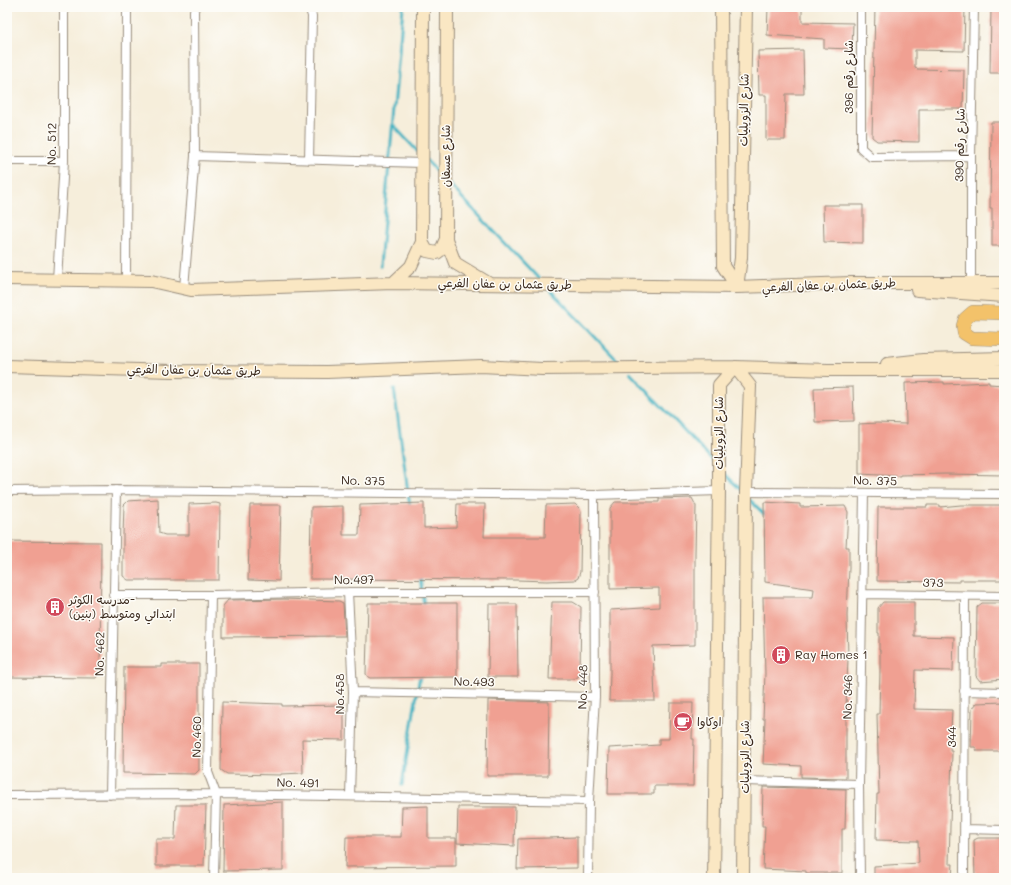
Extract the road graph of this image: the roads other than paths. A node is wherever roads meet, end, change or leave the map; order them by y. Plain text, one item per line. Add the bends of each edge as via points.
1 (64, 7) edge
2 (127, 7) edge
3 (195, 7) edge
4 (309, 7) edge
5 (423, 7) edge
6 (447, 7) edge
7 (721, 7) edge
8 (746, 7) edge
9 (861, 7) edge
10 (974, 7) edge
11 (195, 156) junction
12 (971, 156) junction
13 (309, 160) junction
14 (7, 161) edge
15 (64, 161) junction
16 (422, 163) junction
17 (446, 239) junction
18 (422, 242) junction
19 (7, 279) edge
20 (57, 280) junction
21 (126, 281) junction
22 (393, 283) junction
23 (851, 283) junction
24 (971, 283) junction
25 (1004, 283) edge
26 (489, 284) junction
27 (737, 287) junction
28 (184, 288) junction
29 (1004, 296) edge
30 (1004, 313) edge
31 (1004, 339) edge
32 (1004, 358) edge
33 (7, 366) edge
34 (735, 367) junction
35 (828, 370) junction
36 (1004, 370) edge
37 (116, 490) junction
38 (7, 491) edge
39 (719, 492) junction
40 (746, 492) junction
41 (864, 493) junction
42 (1004, 494) edge
43 (594, 496) junction
44 (348, 592) junction
45 (595, 592) junction
46 (862, 594) junction
47 (113, 595) junction
48 (211, 595) junction
49 (965, 596) junction
50 (1004, 596) edge
51 (964, 691) junction
52 (353, 692) junction
53 (1004, 692) edge
54 (595, 697) junction
55 (745, 781) junction
56 (859, 784) junction
57 (216, 794) junction
58 (7, 795) edge
59 (110, 795) junction
60 (350, 796) junction
61 (589, 801) junction
62 (964, 829) junction
63 (1004, 830) edge
64 (214, 878) edge
65 (588, 878) edge
66 (714, 878) edge
67 (743, 878) edge
68 (860, 878) edge
69 (964, 878) edge

1 - 15 street, No. 512
2 - 21 street
3 - 11 street
4 - 13 street via 312,16
5 - 16 main road, شارع عسفان
6 - 17 main road, شارع عسفان
7 - 27 main road, شارع الزويليات via 723,266
8 - 27 main road, شارع الزويليات via 741,258
9 - 12 street, شارع رقم 396 via 861,148 871,157
10 - 12 street, شارع رقم 390
11 - 13 street
11 - 28 street
12 - 24 street, شارع رقم 390
13 - 16 street
14 - 15 street
15 - 20 street, No. 512
16 - 18 main road, شارع عسفان
17 - 18 main road via 437,253 428,251
17 - 26 main road, شارع عسفان via 455,263
18 - 22 main road, شارع عسفان via 411,266
19 - 20 main road, طريق عثمان بن عفان الفرعي
20 - 21 main road, طريق عثمان بن عفان الفرعي
21 - 28 main road, طريق عثمان بن عفان الفرعي via 151,281
22 - 26 main road, طريق عثمان بن عفان الفرعي
22 - 28 main road, طريق عثمان بن عفان الفرعي via 190,290
23 - 24 main road, طريق عثمان بن عفان الفرعي
23 - 27 main road, طريق عثمان بن عفان الفرعي
23 - 29 main road
24 - 25 main road, طريق عثمان بن عفان الفرعي
26 - 27 main road, طريق عثمان بن عفان الفرعي
30 - 31 main road via 973,312 965,319 963,326 964,333 972,338
32 - 35 main road via 923,360
33 - 34 main road, طريق عثمان بن عفان الفرعي via 327,372 481,366 542,369
34 - 35 main road, طريق عثمان بن عفان الفرعي
34 - 39 main road, شارع الزويليات via 718,385
34 - 40 main road, شارع الزويليات via 750,386
35 - 36 main road, طريق عثمان بن عفان الفرعي
37 - 38 street, No. 375
37 - 43 street, No. 375
37 - 47 street, No. 462
39 - 43 street, No. 375
39 - 66 main road, شارع الزويليات
40 - 41 street, No. 375
40 - 55 main road, شارع الزويليات
41 - 42 street, No. 375
41 - 46 street, No. 346
43 - 45 street, No. 448
44 - 45 street, No.497
44 - 48 street, No.497
44 - 52 street, No.458
45 - 54 street, No. 448
46 - 49 street, 373
46 - 56 street, No. 346
47 - 48 street, No.497
47 - 59 street, No. 462
48 - 57 street, No.460 via 208,772
49 - 50 street, 373
49 - 51 street, 344
51 - 53 street
51 - 62 street, 344
52 - 54 street, No.493
52 - 60 street, No.458
54 - 61 street, No. 448
55 - 56 street
55 - 67 main road, شارع الزويليات
56 - 68 street, No. 346
57 - 59 street, No. 491
57 - 60 street, No. 491
57 - 64 street, No.460
58 - 59 street, No. 491
60 - 61 street, No. 491
61 - 65 street, No. 448
62 - 63 street
62 - 69 street, 344

